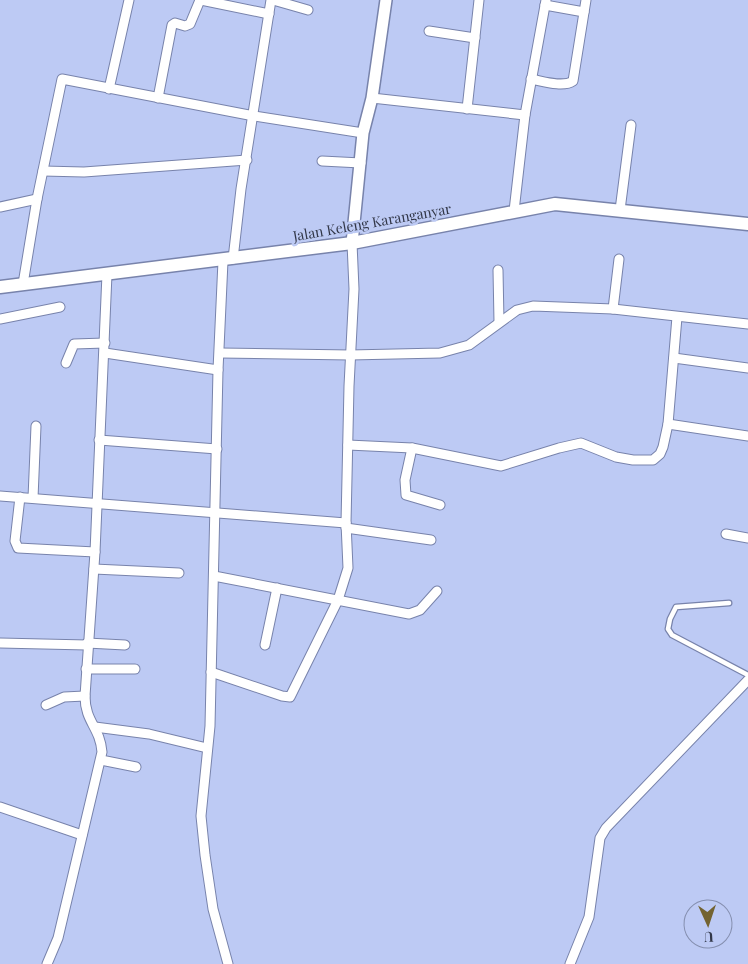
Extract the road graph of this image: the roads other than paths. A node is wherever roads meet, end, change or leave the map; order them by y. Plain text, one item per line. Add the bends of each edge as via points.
1 (129, 0) edge
2 (200, 0) edge
3 (272, 0) edge
4 (386, 0) edge
5 (480, 0) edge
6 (586, 0) edge
7 (546, 3) edge
8 (308, 10) dead end
9 (584, 12) junction
10 (269, 14) junction
11 (429, 31) dead end
12 (475, 38) junction
13 (531, 79) junction
14 (109, 89) junction
15 (158, 98) junction
16 (372, 98) junction
17 (467, 109) junction
18 (524, 115) junction
19 (254, 116) junction
20 (631, 124) dead end
21 (363, 133) junction
22 (247, 160) junction
23 (322, 161) dead end
24 (361, 163) junction
25 (43, 171) junction
26 (37, 199) junction
27 (0, 207) edge
28 (514, 210) junction
29 (620, 210) junction
30 (748, 224) edge
31 (352, 243) junction
32 (619, 259) dead end
33 (228, 260) junction
34 (498, 270) dead end
35 (107, 274) junction
36 (23, 284) junction
37 (0, 287) edge
38 (60, 307) dead end
39 (613, 309) junction
40 (677, 317) junction
41 (0, 319) edge
42 (499, 322) junction
43 (748, 324) edge
44 (105, 343) junction
45 (105, 352) junction
46 (220, 353) junction
47 (350, 356) junction
48 (674, 358) junction
49 (66, 363) dead end
50 (748, 368) edge
51 (218, 370) junction
52 (668, 424) junction
53 (36, 426) dead end
54 (748, 436) edge
55 (99, 440) junction
56 (348, 445) junction
57 (412, 448) junction
58 (217, 449) junction
59 (0, 496) edge
60 (20, 497) junction
61 (33, 498) junction
62 (97, 504) junction
63 (440, 505) dead end
64 (215, 513) junction
65 (346, 525) junction
66 (726, 534) dead end
67 (748, 538) edge
68 (431, 540) dead end
69 (95, 552) junction
70 (94, 569) junction
71 (179, 573) dead end
72 (214, 576) junction
73 (277, 588) junction
74 (436, 591) dead end
75 (338, 600) junction
76 (728, 603) dead end
77 (0, 643) edge
78 (87, 644) junction
79 (265, 644) dead end
80 (125, 645) dead end
81 (86, 669) junction
82 (135, 669) dead end
83 (211, 672) junction
84 (748, 675) edge
85 (748, 680) edge
86 (85, 696) junction
87 (46, 705) dead end
88 (95, 727) junction
89 (207, 748) junction
90 (101, 760) junction
91 (136, 766) dead end
92 (0, 807) edge
93 (82, 835) junction
94 (47, 964) edge
95 (228, 964) edge
96 (570, 964) edge

1 - 14 street
2 - 10 street
2 - 15 street via 190,24 172,24
3 - 8 street
3 - 10 street
4 - 16 street
5 - 12 street
6 - 9 street
7 - 9 street
7 - 13 street
9 - 13 street via 573,81 559,83
10 - 19 street
11 - 12 street
12 - 17 street
13 - 18 street
14 - 15 street
14 - 25 street via 62,79
15 - 19 street
16 - 17 street
16 - 21 street
17 - 18 street
18 - 28 street
19 - 21 street
19 - 22 street
20 - 29 street
21 - 24 street
22 - 25 street via 93,171
22 - 33 street
23 - 24 street
24 - 31 street
25 - 26 street
26 - 27 street
26 - 36 street
28 - 29 main road, Jalan Keleng Karanganyar via 555,204
28 - 31 main road, Jalan Keleng Karanganyar
29 - 30 main road, Jalan Keleng Karanganyar
31 - 33 main road, Jalan Keleng Karanganyar
31 - 47 street via 354,289
32 - 39 street
33 - 35 main road, Jalan Keleng Karanganyar
33 - 46 street via 222,292
34 - 42 street
35 - 36 main road, Jalan Keleng Karanganyar
35 - 44 street
36 - 37 main road, Jalan Keleng Karanganyar
38 - 41 street
39 - 40 street
39 - 42 street via 533,306 517,310
40 - 43 street
40 - 48 street
42 - 47 street via 469,345 455,350
44 - 45 street
44 - 49 street via 74,344
45 - 51 street
45 - 55 street
46 - 47 street
46 - 51 street
47 - 56 street
48 - 50 street
48 - 52 street
51 - 58 street
52 - 54 street
52 - 57 street via 660,454 648,461 616,457 581,443 501,466
53 - 61 street
55 - 58 street
55 - 62 street
56 - 57 street
56 - 65 street
57 - 63 street via 405,480 406,495
58 - 64 street
59 - 60 street
60 - 61 street
60 - 69 street via 15,540 18,548
61 - 62 street
62 - 64 street
62 - 69 street
64 - 65 street
64 - 72 street
65 - 68 street
65 - 75 street via 348,568
66 - 67 street
69 - 70 street
70 - 71 street
70 - 78 street
72 - 73 street
72 - 83 street
73 - 75 street
73 - 79 street
74 - 75 street via 420,610 409,614
75 - 83 street via 290,697
76 - 84 lane via 676,607 668,630
77 - 78 street
78 - 80 street
78 - 81 street
81 - 82 street
81 - 86 street
83 - 89 street
85 - 96 street via 603,833 589,916
86 - 87 street via 64,697
86 - 88 street via 85,710 89,722
88 - 89 street via 149,734
88 - 90 street via 101,738
89 - 95 street via 201,816 204,855 213,909
90 - 91 street
90 - 93 street
92 - 93 street
93 - 94 street via 58,938

